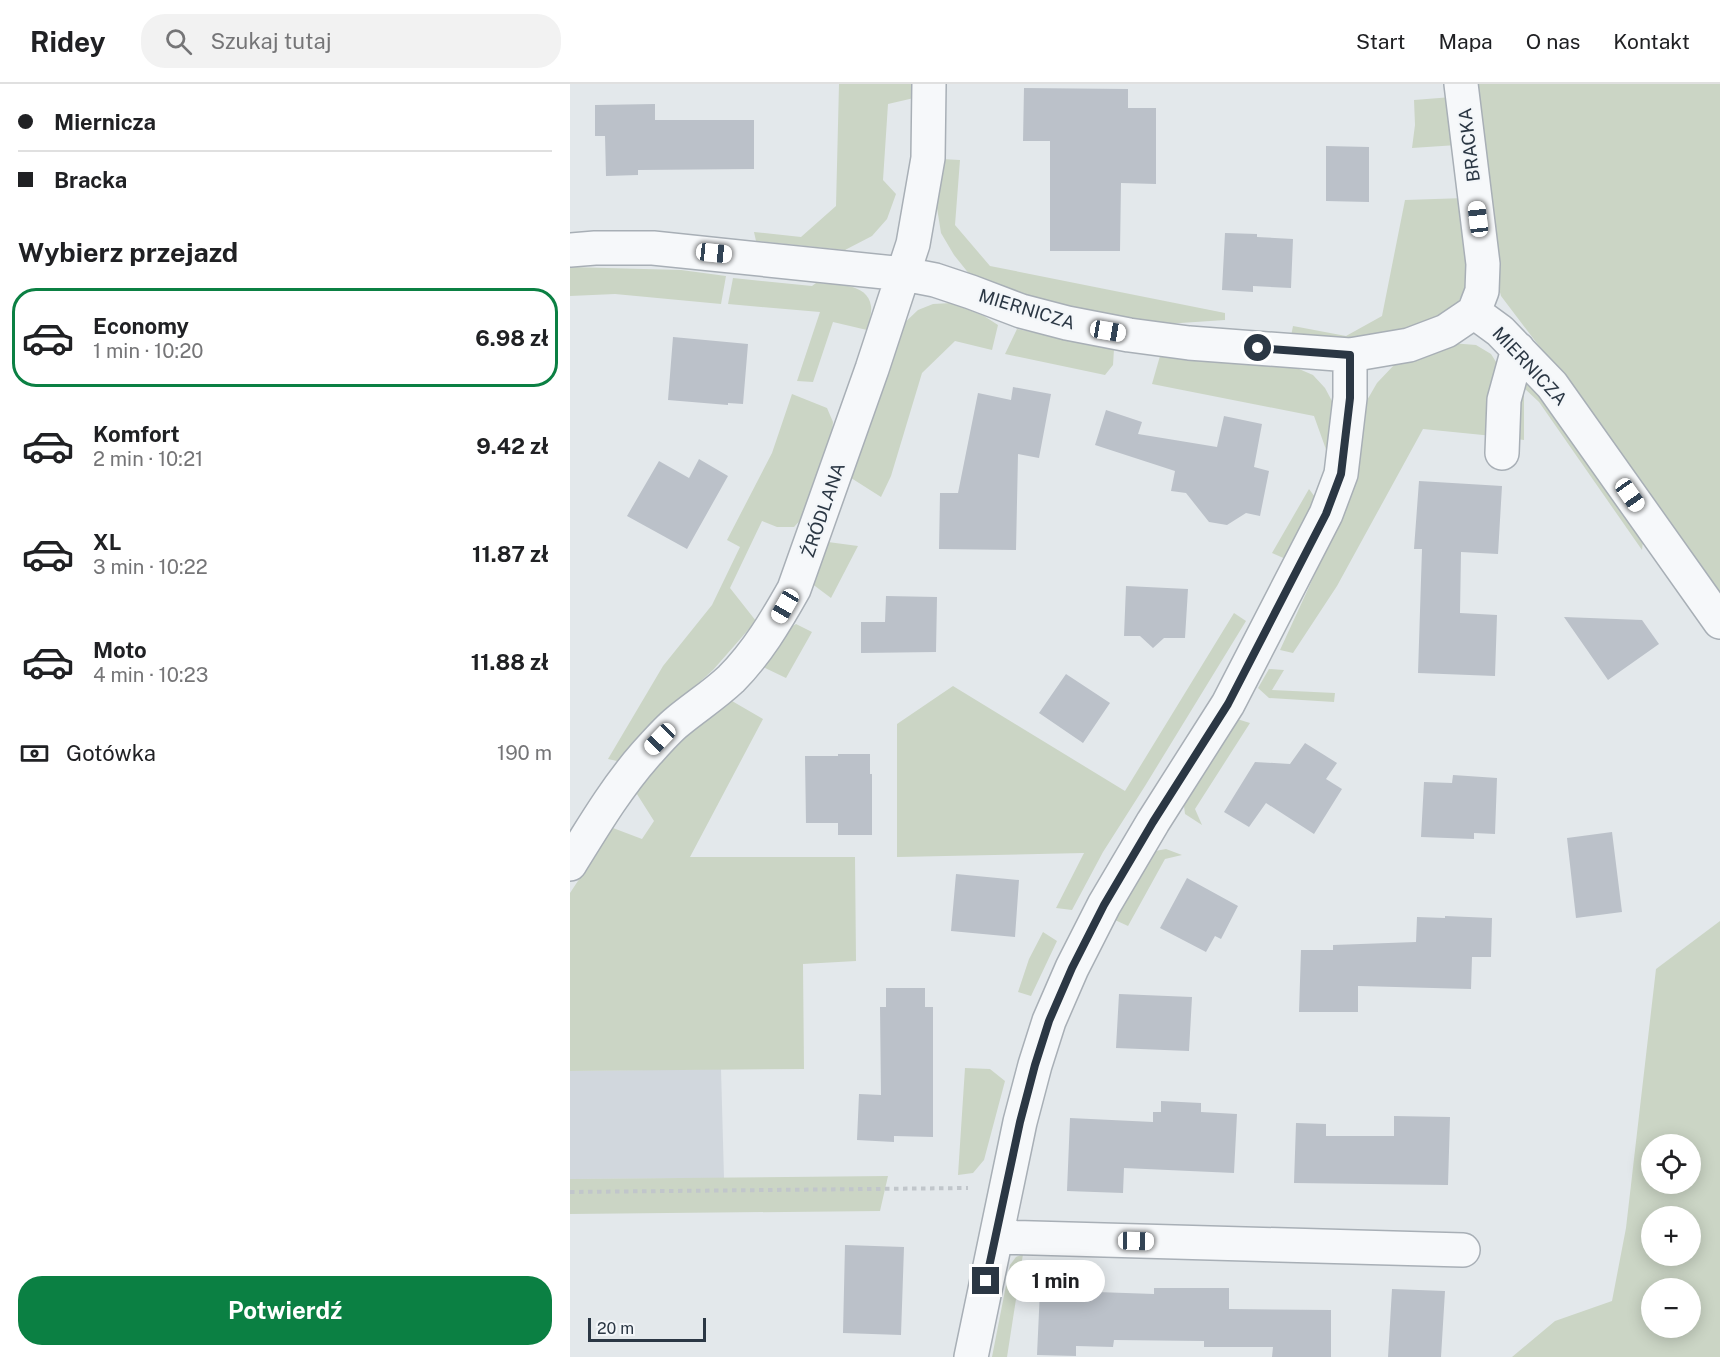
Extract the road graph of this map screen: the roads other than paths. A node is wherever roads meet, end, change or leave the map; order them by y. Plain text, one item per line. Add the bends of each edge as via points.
1 (929, 84) edge
2 (1461, 84) edge
3 (570, 250) edge
4 (904, 274) junction
5 (1474, 312) junction
6 (1518, 349) junction
7 (1350, 355) junction
8 (1502, 453) dead end
9 (1720, 622) edge
10 (570, 864) edge
11 (996, 1237) junction
12 (1463, 1250) dead end
13 (971, 1357) edge

1 - 4 street, ŹRÓDLANA via 928,158 914,244
2 - 5 street, BRACKA via 1483,264 1482,291
3 - 4 street, MIERNICZA via 652,248
4 - 7 street, MIERNICZA via 935,280 1068,324 1189,343
4 - 10 street, ŹRÓDLANA via 808,554 789,598 732,678 675,723 645,755 600,815
5 - 6 street, MIERNICZA
5 - 7 street, MIERNICZA via 1446,332 1409,345
6 - 8 street via 1504,400
6 - 9 street, MIERNICZA via 1552,385
7 - 11 street via 1350,398 1341,474 1326,514 1228,704 1109,896 1072,968 1035,1065
11 - 12 street
11 - 13 street

